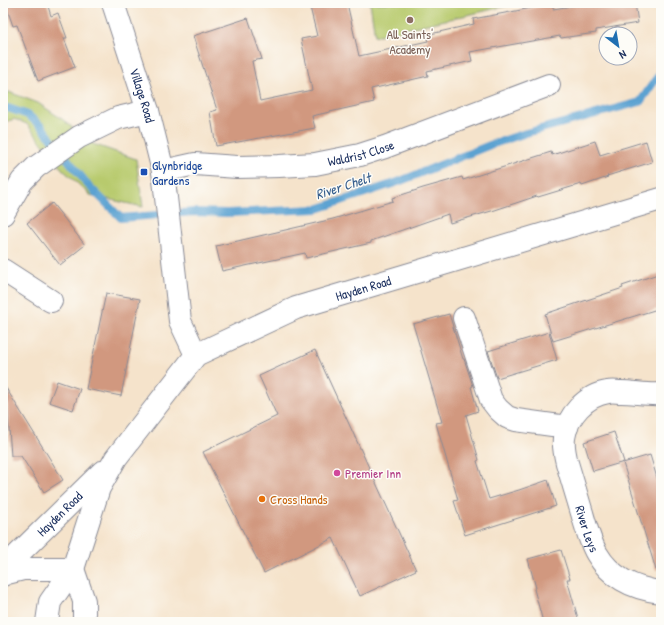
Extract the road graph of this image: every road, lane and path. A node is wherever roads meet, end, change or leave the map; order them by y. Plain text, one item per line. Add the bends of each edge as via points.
1 (113, 3) edge
2 (549, 85) dead end
3 (148, 110) junction
4 (164, 180) junction
5 (661, 199) edge
6 (3, 214) edge
7 (3, 270) edge
8 (51, 302) dead end
9 (464, 318) dead end
10 (196, 355) junction
11 (661, 394) edge
12 (567, 427) junction
13 (116, 458) junction
14 (73, 569) junction
15 (3, 570) edge
16 (3, 575) edge
17 (661, 592) edge
18 (47, 622) edge
19 (84, 622) edge

1 - 3 street, Village Road
2 - 4 street, Waldrist Close via 360,155 315,164 279,166 195,164
3 - 4 street, Village Road
3 - 6 street via 118,118 79,137 36,167 22,181
4 - 10 street, Village Road via 180,321
5 - 10 street, Hayden Road via 296,308
7 - 8 street
9 - 12 street via 491,400 498,409 507,417 516,420
10 - 13 street, Hayden Road
11 - 12 street, River Leys via 609,392 596,395 576,411
12 - 17 street, River Leys via 564,451 590,540 597,554 619,578 632,586
13 - 14 street, Hayden Road via 98,488
13 - 15 street, Hayden Road
14 - 16 street via 23,569
14 - 18 street, Hayden Road via 50,602
14 - 19 street via 84,600

